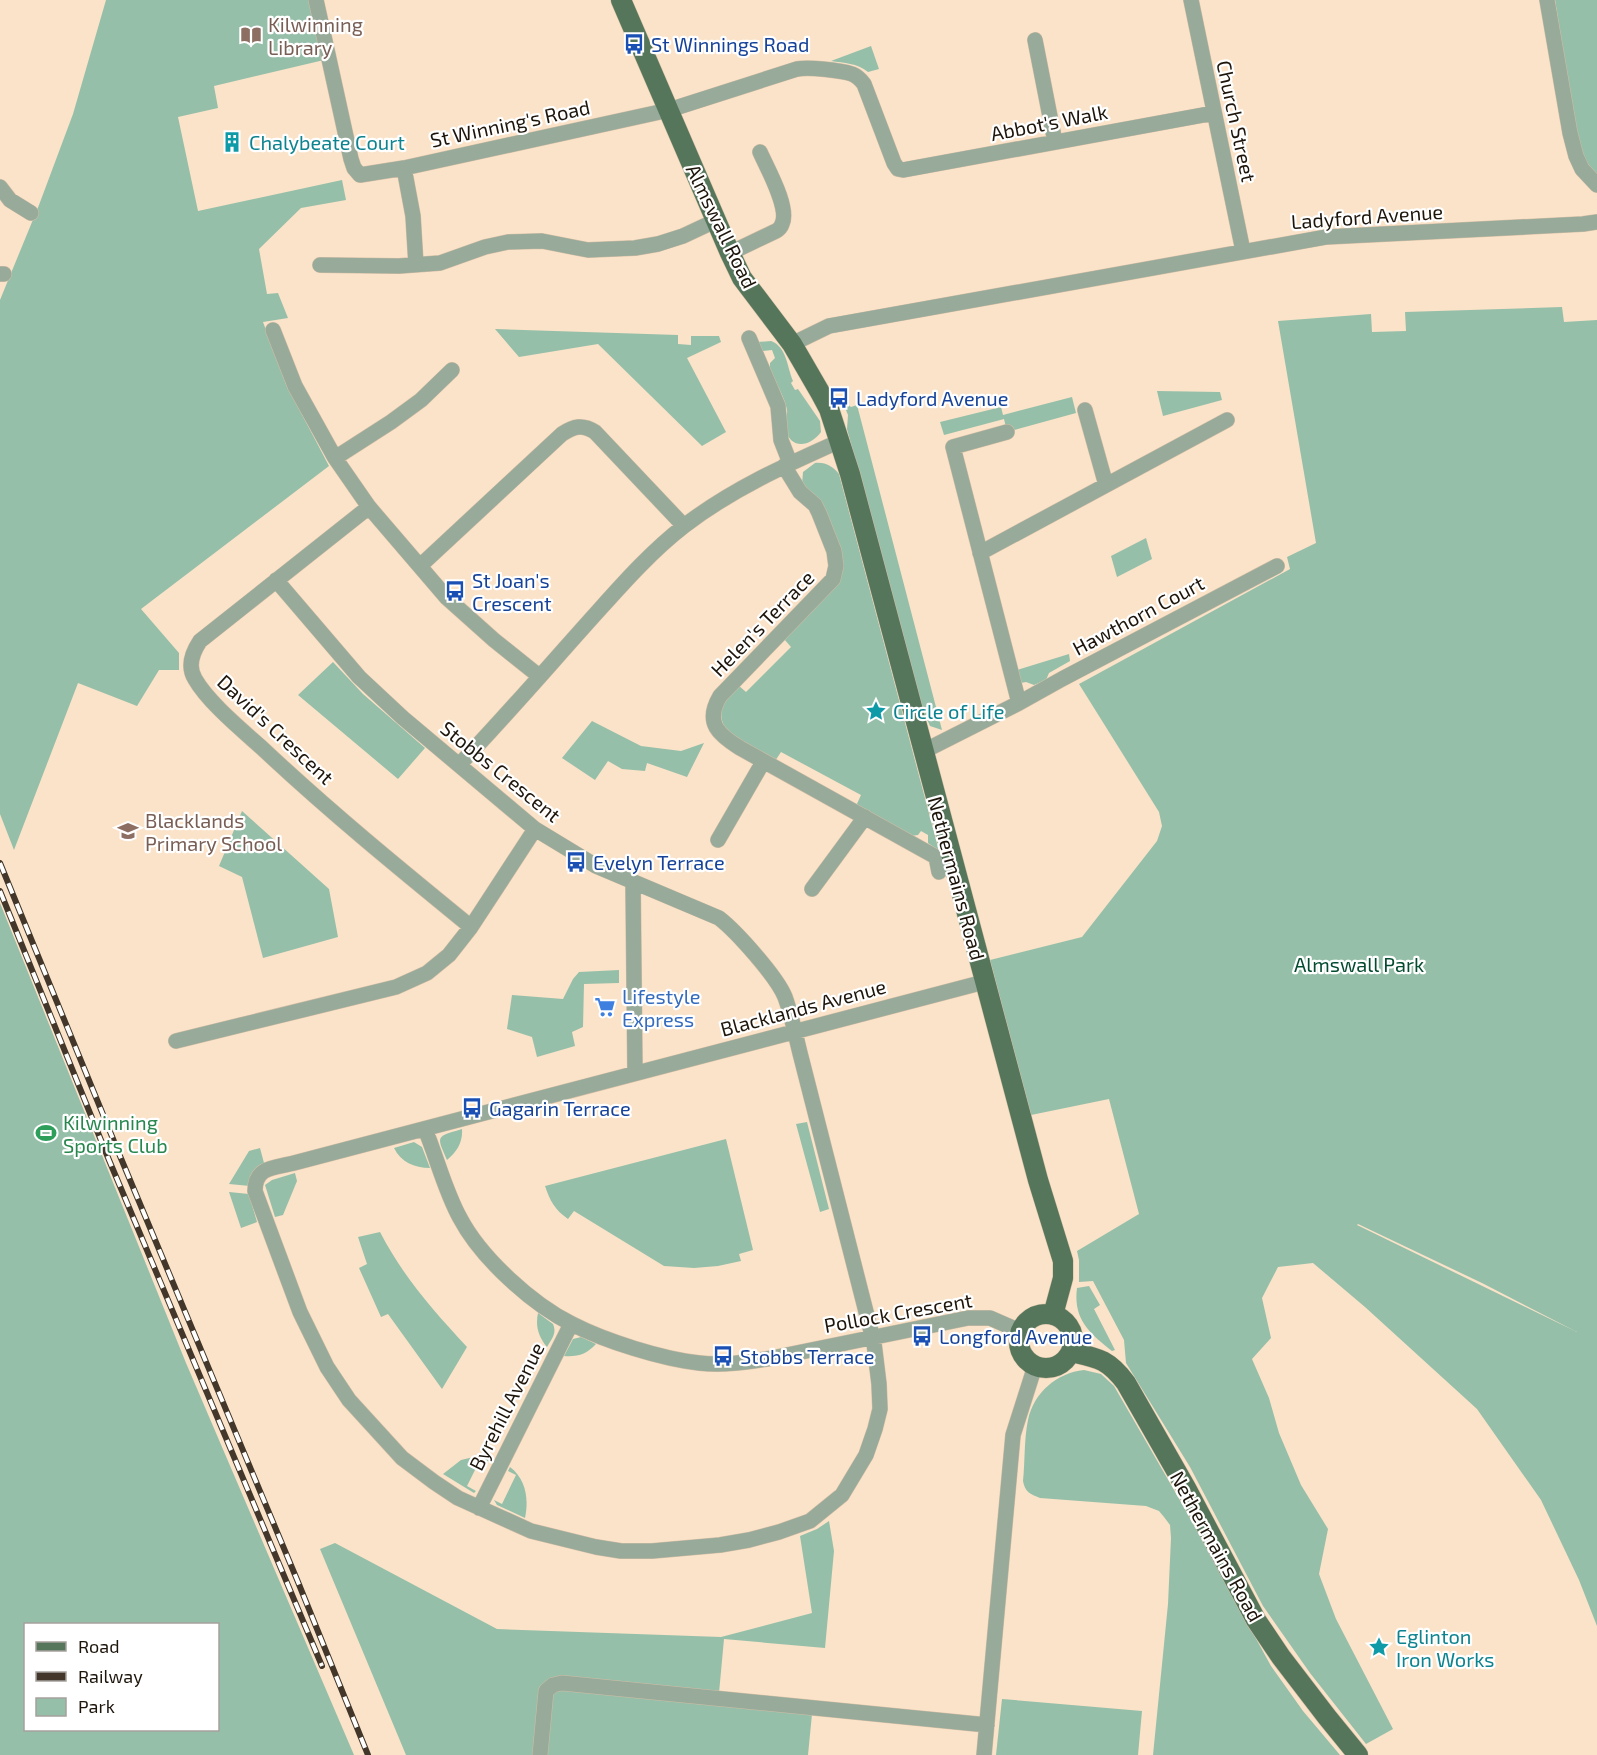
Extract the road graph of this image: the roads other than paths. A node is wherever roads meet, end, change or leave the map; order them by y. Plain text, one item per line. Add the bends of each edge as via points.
1 (316, 0) edge
2 (621, 0) edge
3 (1191, 0) edge
4 (1547, 0) edge
5 (1035, 40) dead end
6 (669, 110) junction
7 (1214, 113) junction
8 (1055, 142) junction
9 (760, 152) dead end
10 (894, 163) joint
11 (404, 168) junction
12 (1597, 185) edge
13 (0, 187) edge
14 (31, 213) dead end
15 (715, 221) junction
16 (1597, 222) edge
17 (1243, 251) junction
18 (730, 253) junction
19 (416, 264) junction
20 (320, 265) dead end
21 (273, 330) dead end
22 (748, 338) dead end
23 (792, 344) junction
24 (452, 370) dead end
25 (1085, 410) dead end
26 (1227, 420) dead end
27 (1007, 432) dead end
28 (840, 441) junction
29 (335, 458) junction
30 (787, 465) junction
31 (1106, 485) junction
32 (369, 507) junction
33 (684, 526) junction
34 (980, 553) junction
35 (420, 566) junction
36 (1277, 566) dead end
37 (276, 580) junction
38 (539, 676) junction
39 (1018, 703) junction
40 (924, 751) junction
41 (763, 762) junction
42 (459, 765) junction
43 (865, 816) junction
44 (535, 829) junction
45 (718, 840) dead end
46 (939, 872) dead end
47 (633, 883) junction
48 (812, 889) dead end
49 (471, 927) junction
50 (984, 982) junction
51 (794, 1031) junction
52 (176, 1041) dead end
53 (635, 1073) junction
54 (425, 1129) junction
55 (1053, 1315) junction
56 (571, 1324) junction
57 (1020, 1331) junction
58 (873, 1337) junction
59 (1071, 1352) junction
60 (1035, 1366) junction
61 (478, 1508) junction
62 (987, 1725) junction
63 (540, 1755) edge
64 (984, 1755) edge
65 (1358, 1755) edge

1 - 11 street, St Winning's Road via 354,168 360,175
2 - 6 main road, Almswall Road
3 - 7 street, Church Street
4 - 12 street via 1576,156
5 - 8 street
6 - 10 street, St Winning's Road via 797,69 852,74 864,84
6 - 11 street, St Winning's Road
6 - 15 main road, Almswall Road
7 - 8 street, Abbot's Walk
7 - 17 street, Church Street
8 - 10 street, Abbot's Walk via 909,170 898,169
9 - 18 street via 782,202 782,226
11 - 19 street
13 - 14 street via 10,200
15 - 18 main road, Almswall Road
15 - 19 street via 682,236 635,248 588,250 542,241 508,242 440,263
16 - 17 street, Ladyford Avenue via 1326,237
17 - 23 street, Ladyford Avenue via 830,326
18 - 23 main road, Almswall Road via 742,278
19 - 20 street
21 - 29 street via 295,386
22 - 30 street via 778,406
23 - 28 main road, Almswall Road via 821,393
24 - 29 street via 421,400
25 - 31 street
26 - 31 street
27 - 34 street via 952,447
28 - 30 street
28 - 40 main road, Nethermains Road
29 - 32 street
30 - 33 street via 747,485
30 - 41 street, Helen's Terrace via 794,483 819,513 836,566 832,579 716,702 713,718 717,731
31 - 34 street
32 - 35 street
32 - 37 street, David's Crescent
33 - 35 street via 595,432 582,426 562,434
33 - 38 street via 645,561
34 - 39 street
35 - 38 street via 447,598
36 - 39 street, Hawthorn Court
37 - 42 street, Stobbs Crescent via 359,678
37 - 49 street, David's Crescent via 200,641 191,658 195,680 290,775
38 - 42 street
39 - 40 street, Hawthorn Court
40 - 50 main road, Nethermains Road
41 - 43 street, Helen's Terrace
41 - 45 street
42 - 44 street, Stobbs Crescent
43 - 46 street, Helen's Terrace via 936,857
43 - 48 street
44 - 47 street, Stobbs Crescent
44 - 49 street
47 - 51 street, Stobbs Crescent via 709,913 730,927 778,984
47 - 53 street
49 - 52 street via 439,965 396,987
50 - 51 street, Blacklands Avenue
50 - 55 main road, Nethermains Road via 1063,1261 1063,1278
51 - 53 street, Blacklands Avenue
51 - 58 street
53 - 54 street, Blacklands Avenue
54 - 56 street, Pollock Crescent via 460,1218 477,1244 521,1289
54 - 61 street, Blacklands Avenue via 267,1170 255,1181 255,1191 300,1312 327,1367 349,1400 402,1458
55 - 57 main road via 1030,1319
55 - 59 main road via 1062,1319 1072,1334
56 - 58 street, Pollock Crescent via 617,1343 699,1363 746,1362
56 - 61 street, Byrehill Avenue
57 - 58 street, Pollock Crescent via 979,1317
57 - 60 main road via 1022,1355
58 - 61 street via 880,1409 875,1429 866,1455 842,1495 810,1521 720,1545 621,1551 531,1531
59 - 60 main road via 1052,1368
59 - 65 main road, Nethermains Road via 1101,1359 1119,1373 1175,1467 1256,1620
60 - 62 street via 1013,1435
62 - 63 street via 562,1683 546,1691
62 - 64 street

